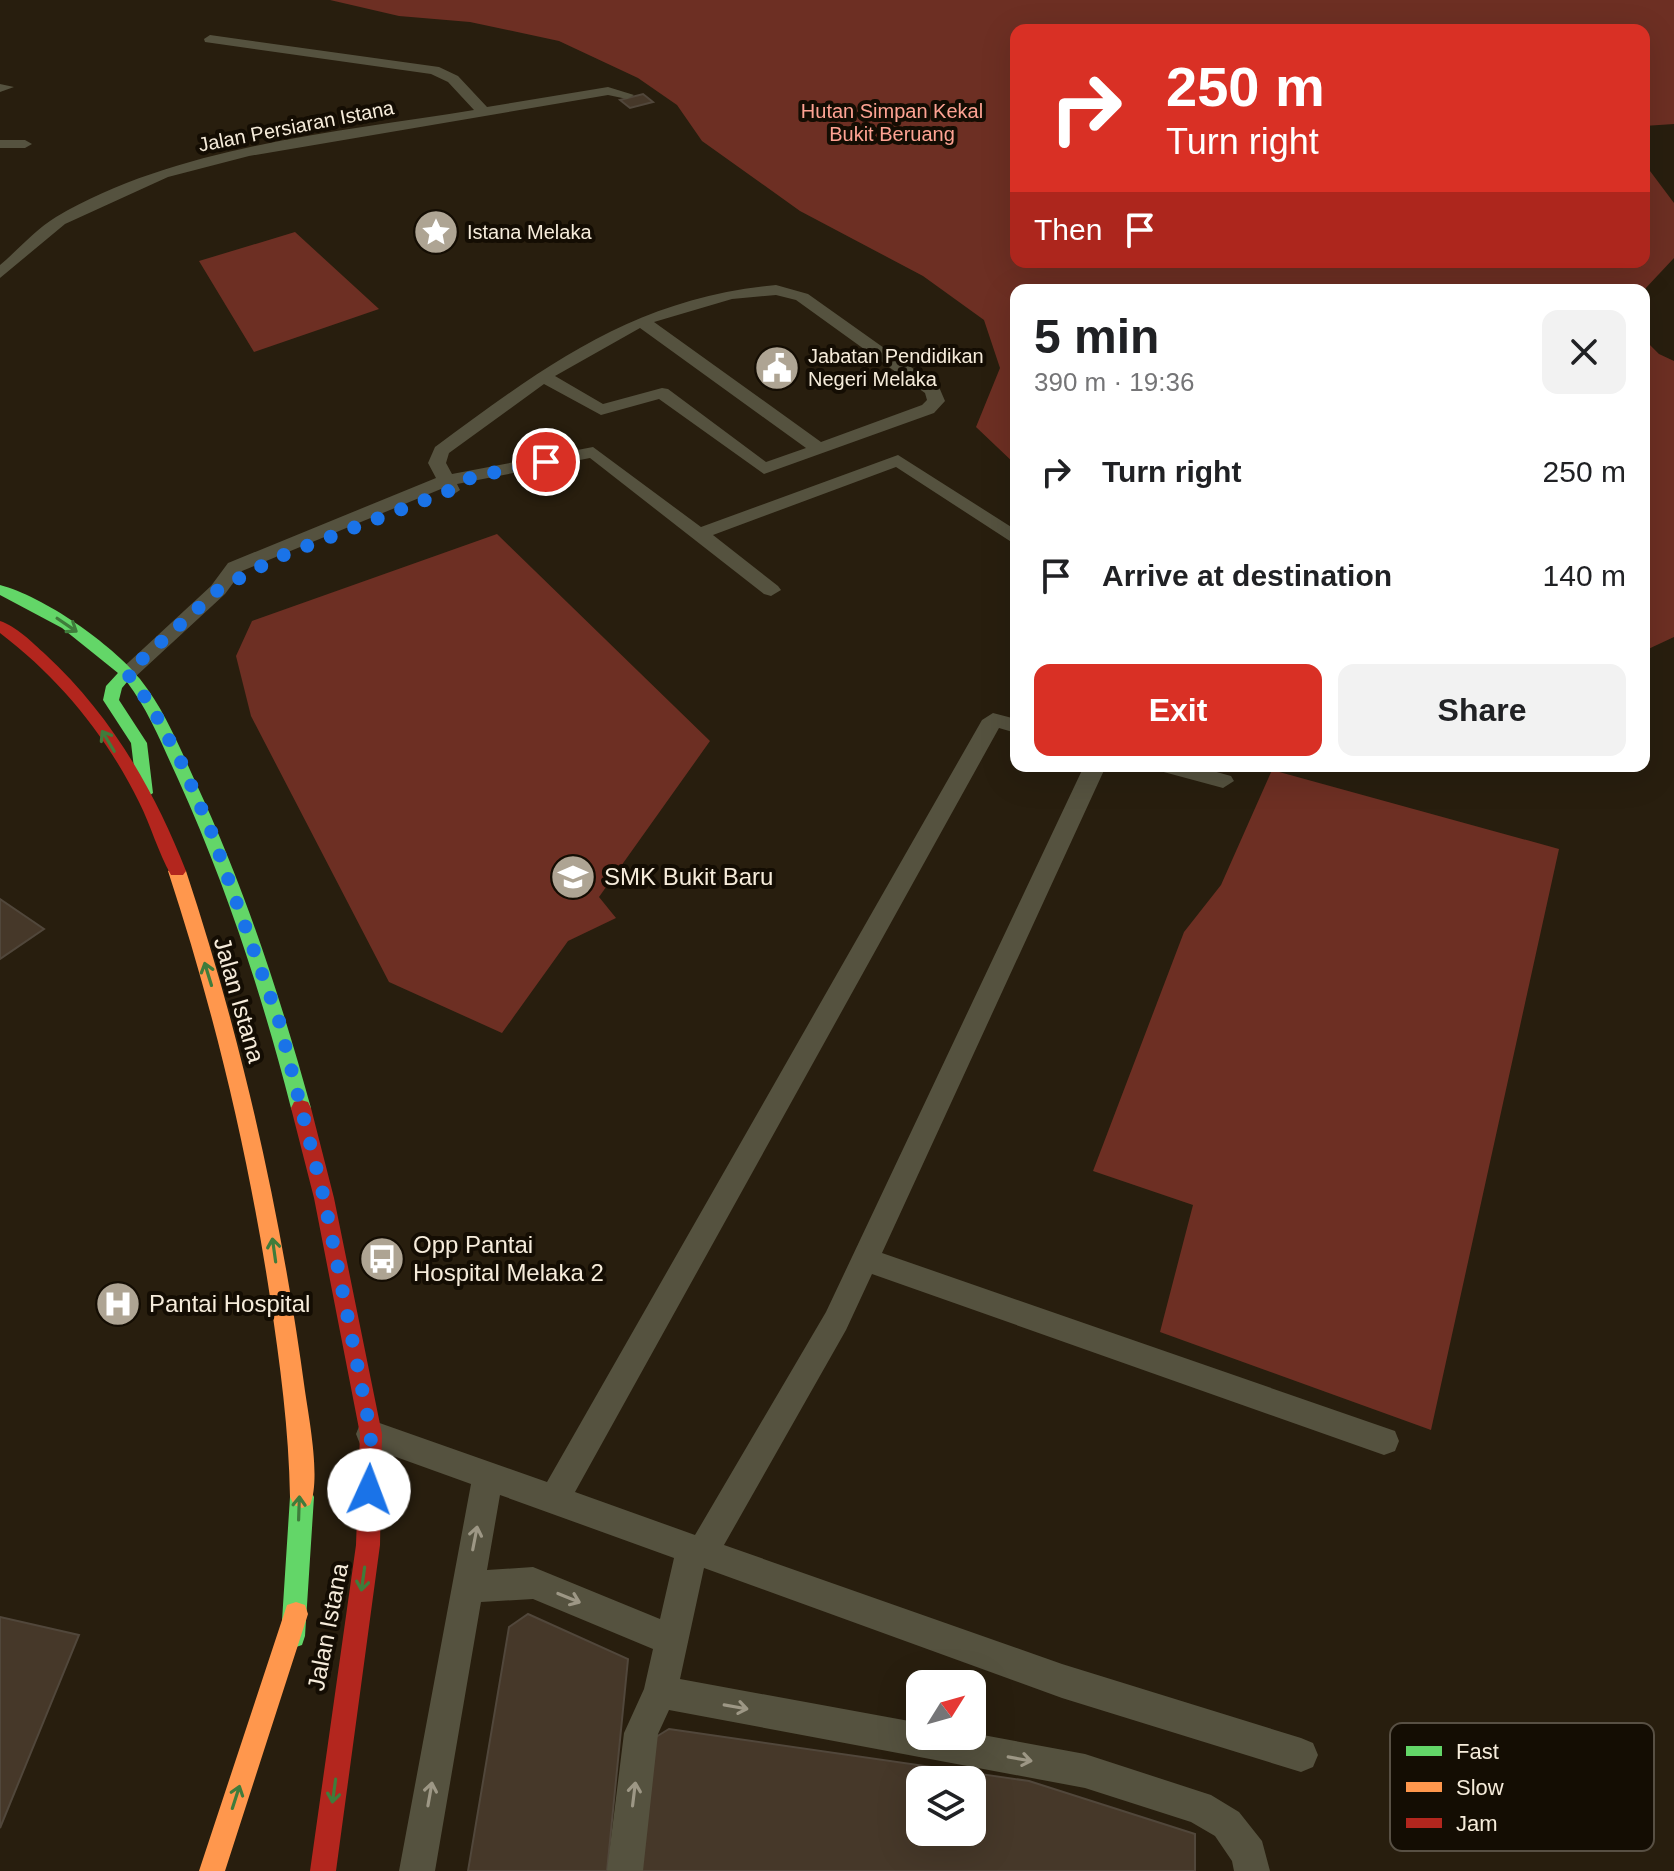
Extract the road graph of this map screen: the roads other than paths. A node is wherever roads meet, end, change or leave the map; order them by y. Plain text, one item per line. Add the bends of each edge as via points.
1 (210, 39) dead end
2 (627, 95) dead end
3 (484, 112) junction
4 (0, 144) edge
5 (25, 144) dead end
6 (0, 273) edge
7 (641, 321) junction
8 (543, 376) junction
9 (818, 448) junction
10 (448, 485) junction
11 (699, 534) junction
12 (1010, 535) edge
13 (0, 589) edge
14 (771, 590) dead end
15 (0, 619) edge
16 (0, 626) edge
17 (50, 642) dead end
18 (127, 673) junction
19 (103, 676) dead end
20 (1010, 724) edge
21 (1092, 772) edge
22 (1190, 772) edge
23 (1223, 781) dead end
24 (146, 805) junction
25 (865, 1259) junction
26 (371, 1434) junction
27 (1384, 1441) dead end
28 (488, 1475) junction
29 (554, 1499) junction
30 (697, 1552) junction
31 (466, 1587) junction
32 (296, 1614) junction
33 (356, 1631) junction
34 (670, 1639) junction
35 (660, 1692) junction
36 (272, 1749) dead end
37 (1301, 1755) dead end
38 (313, 1796) dead end
39 (212, 1871) edge
40 (323, 1871) edge
41 (417, 1871) edge
42 (625, 1871) edge
43 (1252, 1871) edge

1 - 3 street via 434,70 453,79
2 - 3 street, Jalan Persiaran Istana via 608,91
3 - 6 street, Jalan Persiaran Istana via 248,152 163,174 60,221
4 - 5 street
7 - 8 street
7 - 9 street
7 - 9 street via 731,294 776,290 802,297 933,391 936,401 928,409
8 - 9 street via 601,410 662,393 764,469
8 - 10 street via 441,451 437,463
10 - 11 street via 593,452
10 - 18 street via 276,558 218,590
11 - 12 street via 898,460
11 - 14 street
13 -> 18 main road, Jalan Istana via 96,644
15 - 17 main road
24 -> 16 main road, Jalan Istana via 80,701 47,661
18 - 19 main road
18 - 24 main road via 114,686 111,700 139,743
18 - 26 main road, Jalan Istana via 182,764 279,1021 324,1198
20 - 29 street via 993,720
21 - 25 street
22 - 23 street
32 -> 24 main road, Jalan Istana via 301,1442 270,1223 229,1043 173,858
25 - 27 street
25 - 30 street via 836,1321
26 - 28 street
26 -> 33 main road, Jalan Istana via 368,1545
28 - 29 street
31 -> 28 street
29 - 30 street
30 - 34 street
30 - 37 street via 1062,1681
31 -> 34 street via 533,1583
41 -> 31 street
32 - 36 main road, Jalan Istana
39 -> 32 main road
33 - 38 main road, Jalan Istana
33 -> 40 main road
34 - 35 street
42 -> 35 street via 641,1733
35 -> 43 street via 1085,1771 1199,1807 1227,1824 1249,1854

